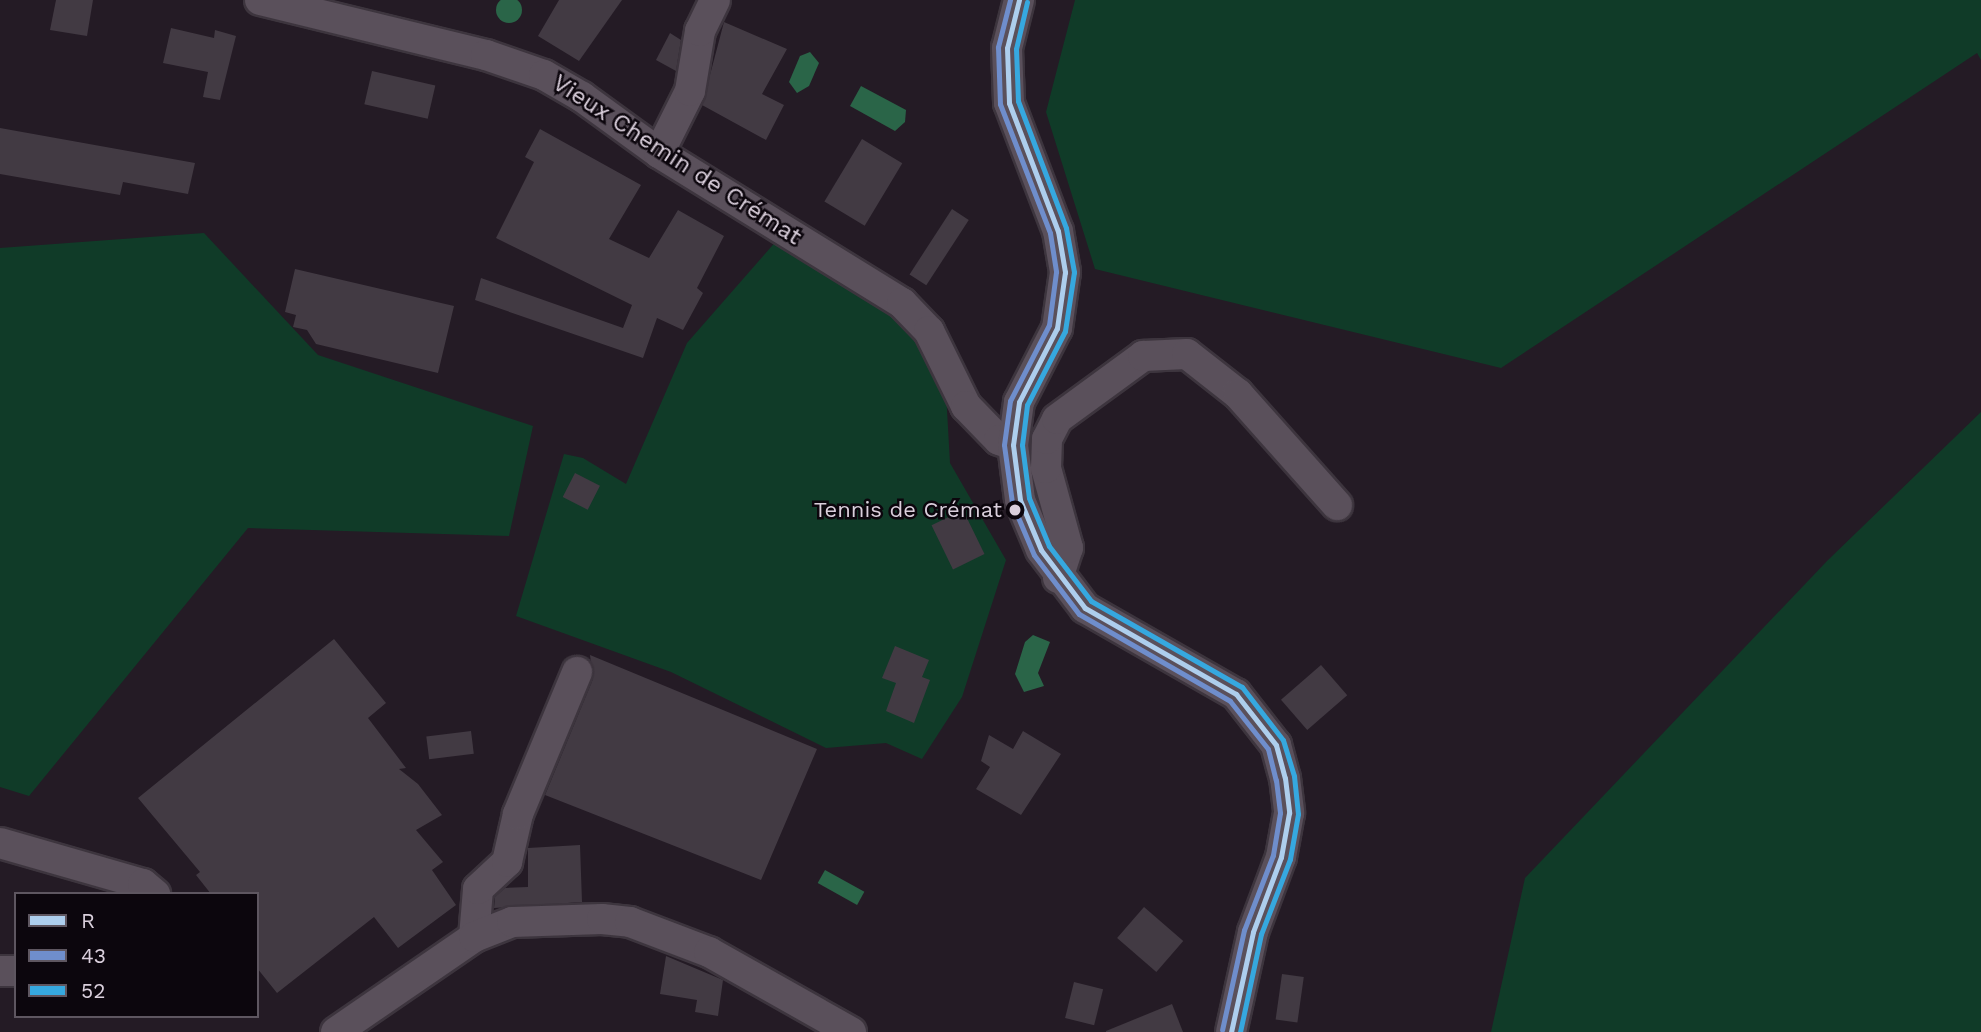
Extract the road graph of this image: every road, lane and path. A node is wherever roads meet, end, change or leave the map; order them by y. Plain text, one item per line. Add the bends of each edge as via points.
1 (715, 0) edge
2 (1019, 0) edge
3 (276, 1) edge
4 (660, 153) junction
5 (1013, 445) junction
6 (1337, 505) dead end
7 (1058, 578) junction
8 (578, 672) dead end
9 (0, 843) edge
10 (153, 892) edge
11 (474, 937) junction
12 (336, 1032) edge
13 (851, 1032) edge
14 (1231, 1032) edge

1 - 4 street via 700,31 690,91
2 - 5 street via 1007,48 1009,103 1058,232 1065,272 1057,328 1019,402
3 - 4 street, Vieux Chemin de Crémat via 486,55 544,75
4 - 5 street, Vieux Chemin de Crémat via 902,303 929,331 966,406 999,439
5 - 7 street via 1020,500
6 - 7 street via 1238,394 1187,354 1143,356 1057,419 1047,439 1046,468 1068,548
7 - 14 street via 1116,630 1236,694 1276,745 1289,813 1281,857 1252,932
8 - 11 street via 518,814 507,862 478,890
9 - 10 street via 143,884
11 - 12 street
11 - 13 street via 512,922 630,922 709,952

